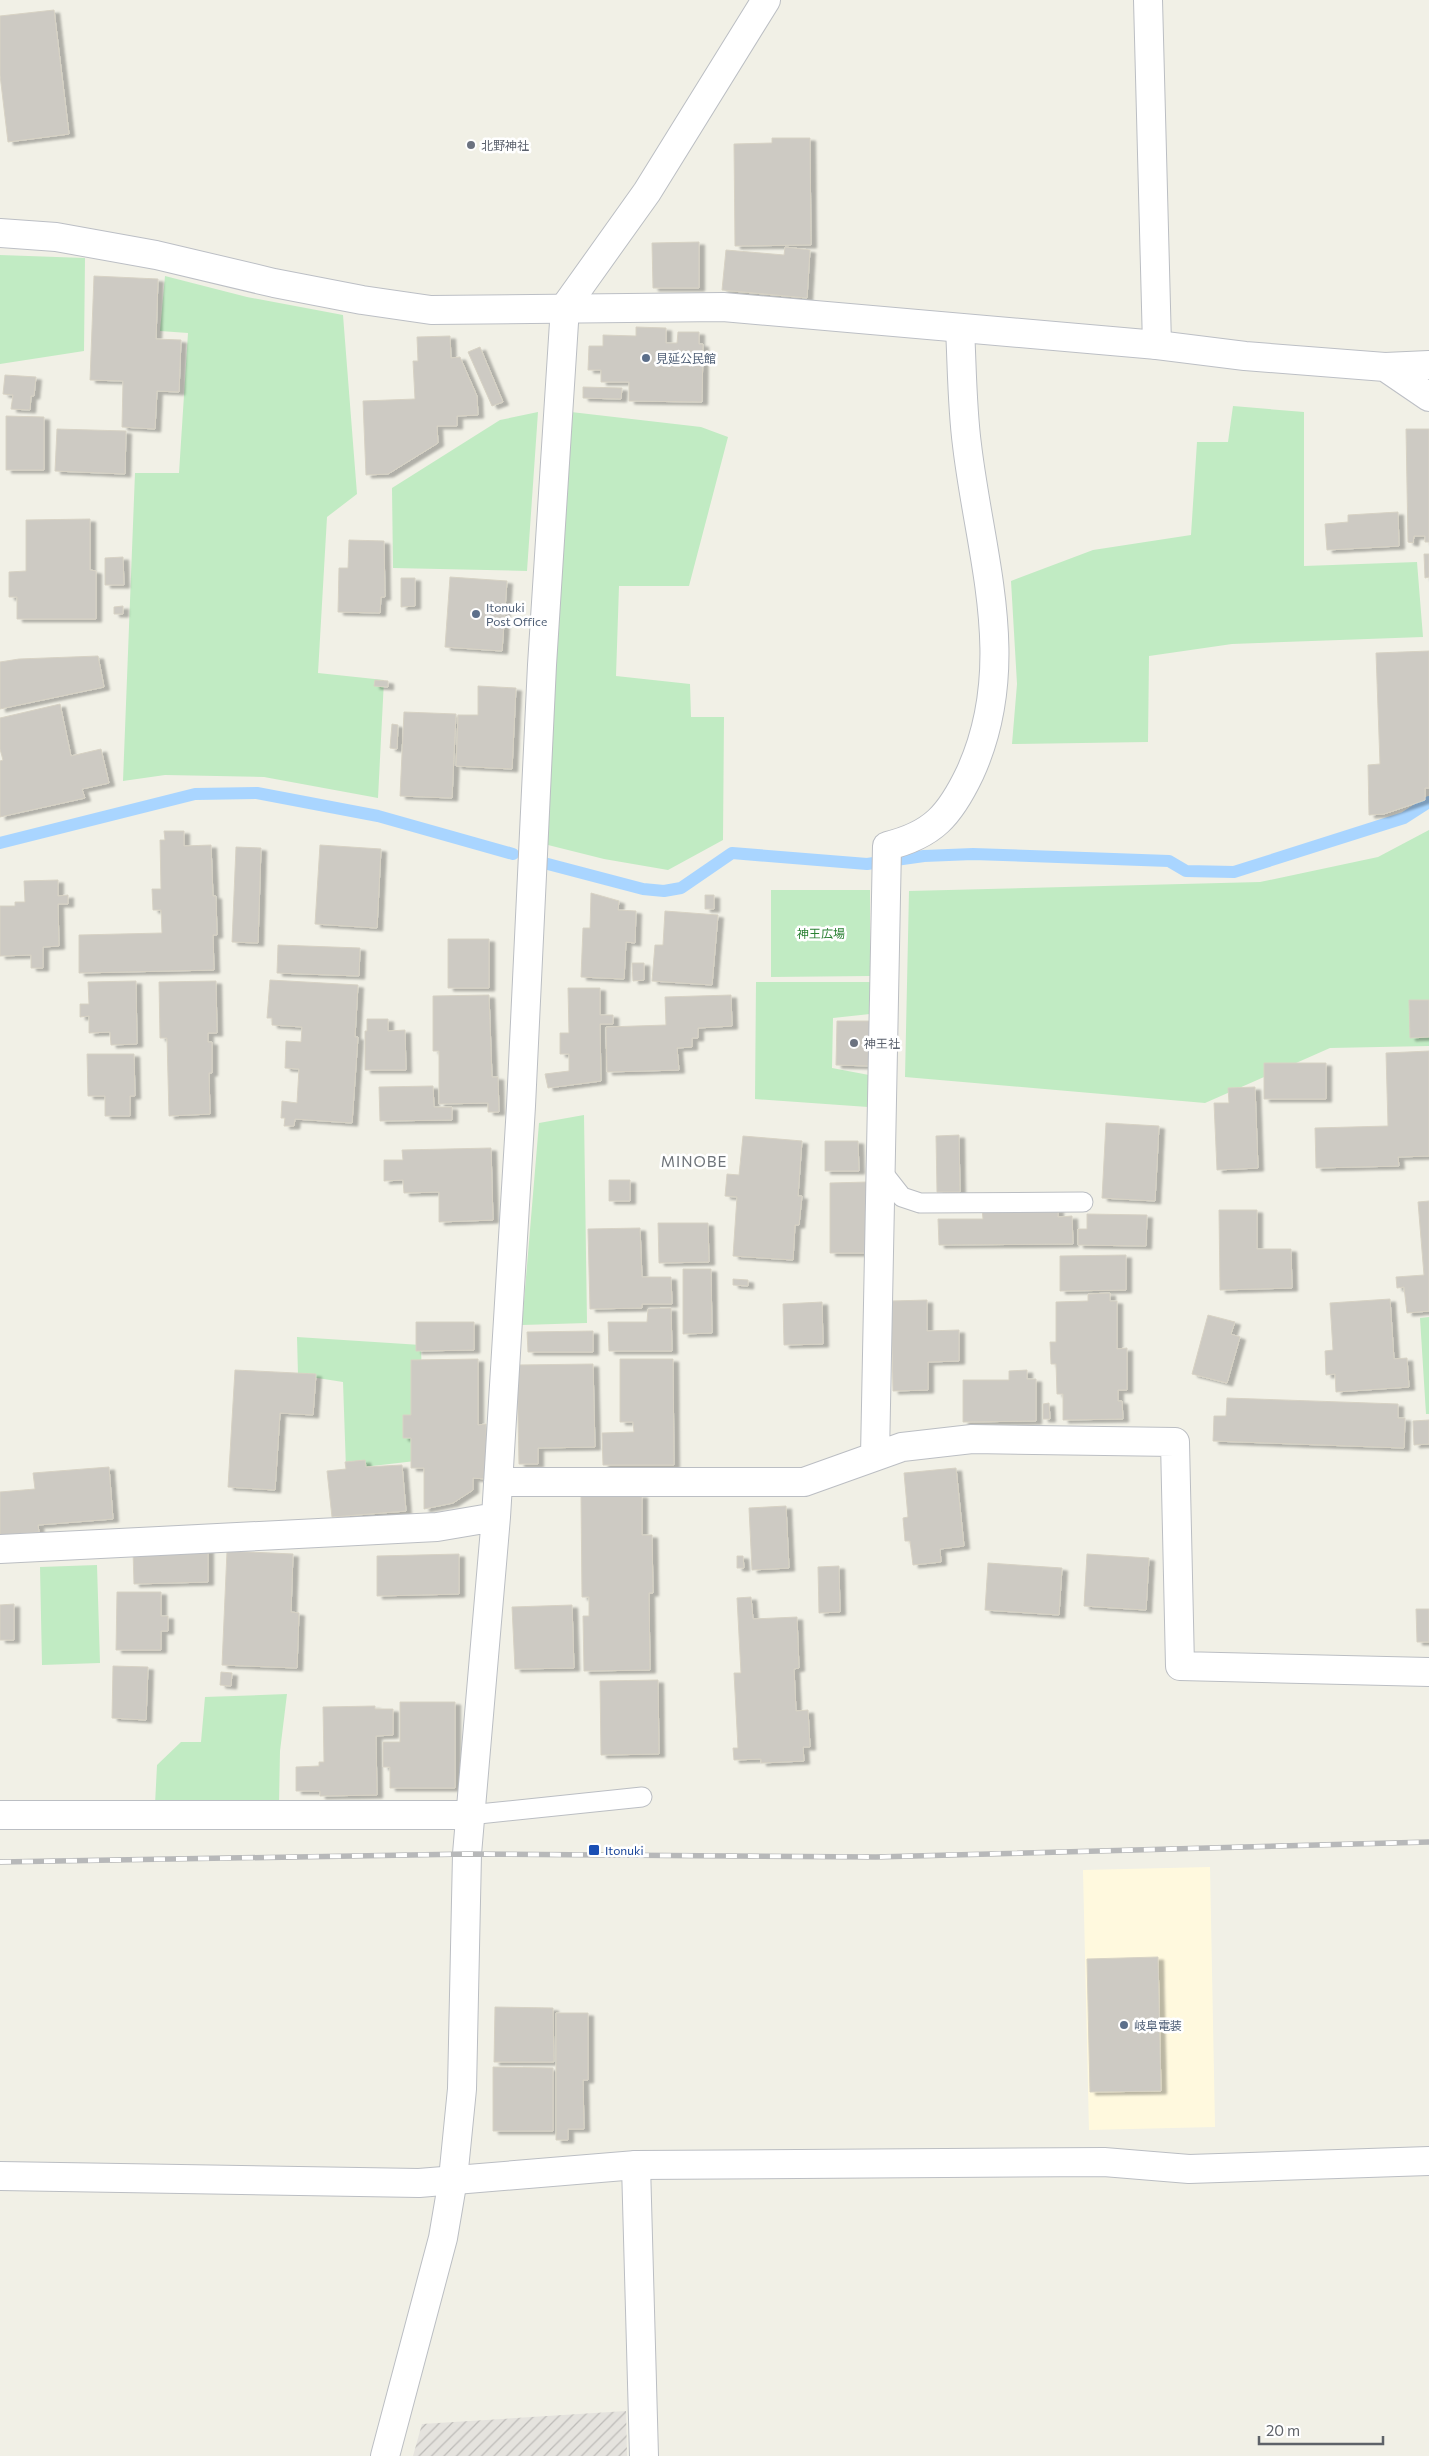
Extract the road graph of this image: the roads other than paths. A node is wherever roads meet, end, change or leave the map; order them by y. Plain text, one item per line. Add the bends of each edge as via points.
1 (766, 0) edge
2 (1148, 0) edge
3 (0, 233) edge
4 (565, 307) junction
5 (960, 328) junction
6 (1157, 344) junction
7 (1429, 365) edge
8 (1385, 367) junction
9 (1429, 397) edge
10 (880, 1168) junction
11 (1084, 1202) dead end
12 (875, 1456) junction
13 (498, 1482) junction
14 (496, 1517) junction
15 (0, 1549) edge
16 (1429, 1672) edge
17 (642, 1797) dead end
18 (0, 1814) edge
19 (469, 1815) junction
20 (1429, 2161) edge
21 (636, 2165) junction
22 (0, 2176) edge
23 (453, 2180) junction
24 (385, 2456) edge
25 (644, 2456) edge

1 - 4 street via 648,192
2 - 6 street
3 - 4 street via 56,237 156,255 274,283 431,310
4 - 5 street via 723,307
4 - 13 street via 542,664
5 - 6 street
5 - 10 street via 966,444 995,621 994,692 975,762 948,814 930,830 910,840 886,846
6 - 8 street via 1245,356
7 - 8 street
8 - 9 street
10 - 11 lane via 902,1197 920,1203
10 - 12 street
12 - 13 street via 804,1482
12 - 16 street via 902,1447 972,1439 1175,1442 1180,1666
13 - 14 street
14 - 15 street via 437,1527
14 - 19 street
17 - 19 lane
18 - 19 street
19 - 23 street via 462,2089
20 - 21 street via 1189,2169 1104,2162
21 - 23 street
21 - 25 street
22 - 23 street via 419,2183
23 - 24 street via 442,2238

